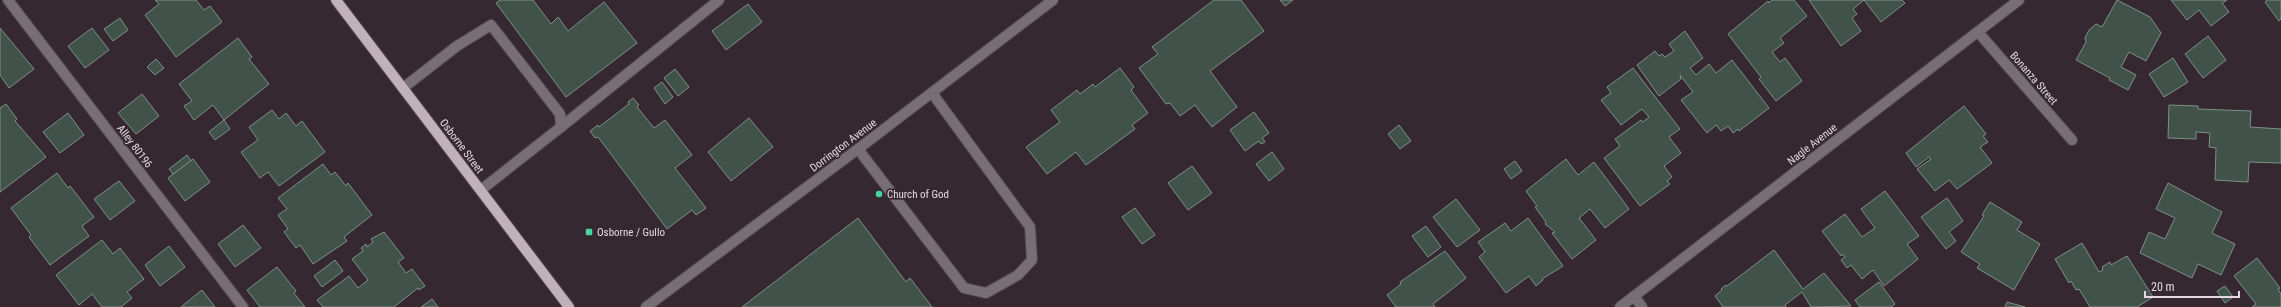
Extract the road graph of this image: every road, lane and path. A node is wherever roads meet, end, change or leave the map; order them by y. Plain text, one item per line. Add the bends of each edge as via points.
1 (8, 0) edge
2 (336, 0) edge
3 (719, 0) edge
4 (1053, 0) edge
5 (2019, 0) edge
6 (1978, 32) junction
7 (403, 88) junction
8 (932, 93) junction
9 (561, 127) junction
10 (2072, 140) dead end
11 (858, 149) junction
12 (481, 190) junction
13 (1634, 296) junction
14 (243, 307) edge
15 (568, 307) edge
16 (646, 307) edge
17 (1620, 307) edge
18 (1642, 307) edge

1 - 14 street, Alley 80196
2 - 7 main road, Osborne Street
3 - 9 street
4 - 8 street, Dorrington Avenue
5 - 6 street, Nagle Avenue
6 - 10 street, Bonanza Street
6 - 13 street, Nagle Avenue
7 - 9 street via 457,46 491,25 560,114
7 - 12 main road, Osborne Street
8 - 11 street, Dorrington Avenue
8 - 11 street via 1030,227 1032,260 1018,275 986,293 964,288
9 - 12 street
11 - 16 street, Dorrington Avenue
12 - 15 main road, Osborne Street
13 - 17 street, Nagle Avenue
13 - 18 street

